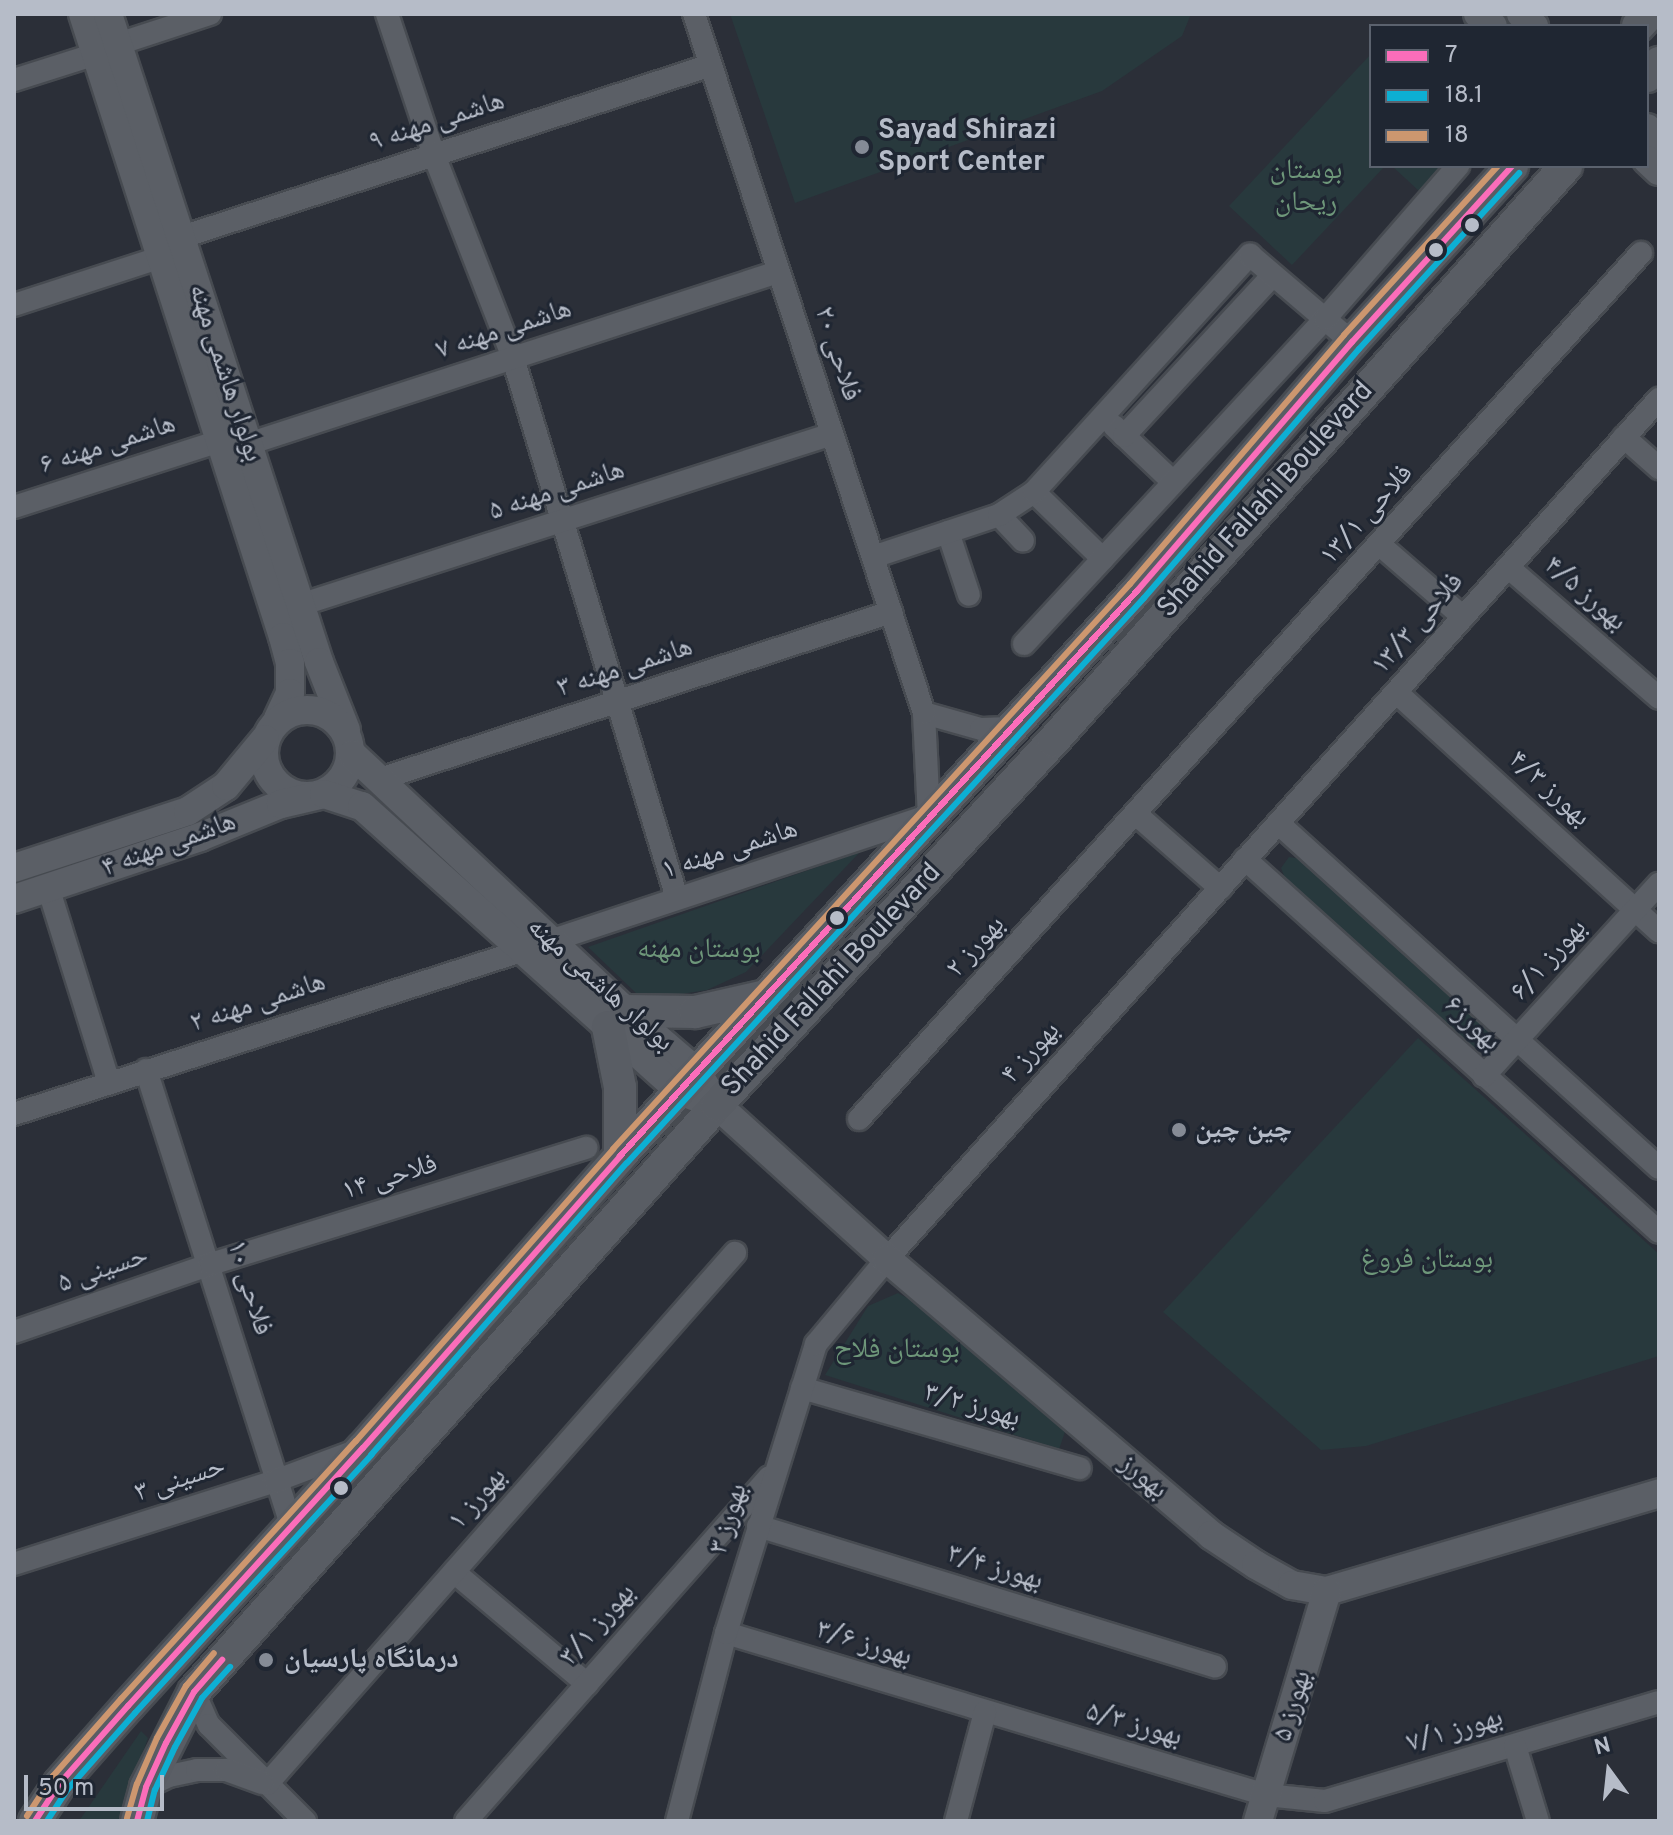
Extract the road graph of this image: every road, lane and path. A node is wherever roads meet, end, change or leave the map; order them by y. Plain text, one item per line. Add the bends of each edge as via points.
1 (83, 14) edge
2 (108, 14) edge
3 (210, 14) edge
4 (387, 14) edge
5 (694, 14) edge
6 (107, 49) junction
7 (711, 65) junction
8 (14, 80) edge
9 (434, 155) junction
10 (1456, 168) edge
11 (1510, 168) edge
12 (1564, 168) edge
13 (182, 237) junction
14 (1641, 253) dead end
15 (162, 257) junction
16 (778, 272) junction
17 (1273, 275) junction
18 (14, 305) edge
19 (1325, 319) junction
20 (1352, 342) junction
21 (513, 358) junction
22 (1659, 399) edge
23 (1104, 417) junction
24 (832, 434) junction
25 (1124, 436) junction
26 (1624, 437) junction
27 (234, 442) junction
28 (1659, 468) edge
29 (1173, 482) junction
30 (1034, 492) junction
31 (14, 507) edge
32 (999, 515) junction
33 (565, 520) junction
34 (948, 532) junction
35 (1023, 541) dead end
36 (1380, 545) junction
37 (873, 557) junction
38 (1103, 559) junction
39 (1508, 567) junction
40 (969, 595) dead end
41 (300, 605) junction
42 (891, 612) junction
43 (1463, 617) junction
44 (1024, 644) dead end
45 (1397, 693) junction
46 (1659, 698) edge
47 (616, 702) junction
48 (924, 713) junction
49 (1009, 728) junction
50 (272, 729) junction
51 (349, 742) junction
52 (377, 780) junction
53 (324, 794) junction
54 (1137, 815) junction
55 (929, 816) junction
56 (1278, 823) junction
57 (1245, 859) junction
58 (14, 868) edge
59 (1659, 884) edge
60 (48, 887) junction
61 (1220, 888) junction
62 (677, 898) junction
63 (14, 899) edge
64 (1636, 909) junction
65 (1659, 931) edge
66 (550, 941) junction
67 (521, 951) junction
68 (766, 996) junction
69 (617, 1019) junction
70 (1517, 1041) junction
71 (146, 1070) junction
72 (1484, 1076) junction
73 (688, 1081) junction
74 (109, 1083) junction
75 (717, 1105) junction
76 (14, 1114) edge
77 (859, 1119) dead end
78 (586, 1148) dead end
79 (620, 1156) junction
80 (1659, 1168) edge
81 (1659, 1232) edge
82 (735, 1253) dead end
83 (887, 1259) junction
84 (211, 1264) junction
85 (14, 1332) edge
86 (802, 1388) junction
87 (363, 1448) junction
88 (1080, 1468) dead end
89 (776, 1470) junction
90 (275, 1481) junction
91 (1659, 1493) edge
92 (291, 1525) junction
93 (758, 1526) junction
94 (14, 1564) edge
95 (454, 1572) junction
96 (1327, 1591) junction
97 (726, 1633) junction
98 (1215, 1667) dead end
99 (587, 1684) junction
100 (194, 1692) junction
101 (1659, 1702) edge
102 (985, 1712) junction
103 (1515, 1746) junction
104 (267, 1784) junction
105 (146, 1787) junction
106 (1262, 1808) edge
107 (35, 1821) edge
108 (137, 1821) edge
109 (305, 1821) edge
110 (466, 1821) edge
111 (677, 1821) edge
112 (956, 1821) edge
113 (1538, 1821) edge

1 - 6 street, بولوار هاشمی مهنه
2 - 6 street, بولوار هاشمی مهنه
3 - 6 street
4 - 9 street
5 - 7 street, فلاحی ۲۰
6 - 8 street
6 - 13 street, بولوار هاشمی مهنه
6 - 15 street, بولوار هاشمی مهنه
7 - 9 street, هاشمی مهنه ۹
7 - 16 street, فلاحی ۲۰
9 - 13 street, هاشمی مهنه ۹
9 - 21 street
10 - 19 street
11 - 20 main road, Shahid Fallahi Boulevard
12 - 75 main road, Shahid Fallahi Boulevard via 1053,741
13 - 27 street, بولوار هاشمی مهنه
14 - 36 street, فلاحی ۱۳/۱
15 - 18 street
15 - 27 street, بولوار هاشمی مهنه
16 - 21 street, هاشمی مهنه ۷
16 - 24 street, فلاحی ۲۰
17 - 19 street
17 - 23 street via 1250,255
17 - 25 street
19 - 20 street
19 - 29 street
20 - 49 main road, Shahid Fallahi Boulevard via 1137,591
21 - 27 street, هاشمی مهنه ۷
21 - 33 street
22 - 26 street, فلاحی ۱۳/۳
23 - 25 street
23 - 30 street
24 - 33 street, هاشمی مهنه ۵
24 - 37 street, فلاحی ۲۰
25 - 29 street
26 - 28 street
26 - 39 street, فلاحی ۱۳/۳
27 - 31 street, هاشمی مهنه ۶
27 - 41 street, بولوار هاشمی مهنه
27 - 50 street, بولوار هاشمی مهنه via 290,663 290,693
29 - 38 street
30 - 32 street
30 - 38 street
32 - 34 street
32 - 35 street
33 - 41 street, هاشمی مهنه ۵
33 - 47 street
34 - 37 street
34 - 40 street
36 - 43 street
36 - 54 street, فلاحی ۱۳/۱
37 - 42 street, فلاحی ۲۰
38 - 44 street
39 - 43 street, فلاحی ۱۳/۳
39 - 46 street, بهورز ۴/۵
41 - 51 street, بولوار هاشمی مهنه
42 - 47 street, هاشمی مهنه ۳
42 - 48 street, فلاحی ۲۰
43 - 45 street, فلاحی ۱۳/۳
45 - 56 street, فلاحی ۱۳/۳
45 - 64 street, بهورز ۴/۳
47 - 52 street, هاشمی مهنه ۳
47 - 62 street
48 - 49 street via 981,729
48 - 55 street, فلاحی ۲۰
49 - 55 main road, Shahid Fallahi Boulevard
50 - 51 street via 302,708 327,713
50 - 53 street via 264,764 277,785 299,796
50 - 58 street, هاشمی مهنه ۴ via 226,786 188,811
51 - 52 street, بولوار هاشمی مهنه
51 - 53 street via 344,778
52 - 66 street, بولوار هاشمی مهنه
53 - 60 street, هاشمی مهنه ۴ via 281,804
53 - 67 street, بولوار هاشمی مهنه via 362,806
54 - 61 street
54 - 77 street, بهورز ۲
55 - 62 street, هاشمی مهنه ۱
55 - 68 main road, Shahid Fallahi Boulevard
56 - 57 street, فلاحی ۱۳/۳
56 - 70 street, بهورز۶
57 - 61 street, فلاحی ۱۳/۳
57 - 72 street, بهورز۶
59 - 64 street, بهورز ۶/۱
60 - 63 street, هاشمی مهنه ۴
60 - 74 street
61 - 83 street, بهورز ۴
62 - 66 street, هاشمی مهنه ۱
64 - 65 street, بهورز ۴/۳
64 - 70 street, بهورز ۶/۱
66 - 69 street, بولوار هاشمی مهنه
67 - 69 street, بولوار هاشمی مهنه
67 - 71 street, هاشمی مهنه ۲
68 - 69 main road via 695,1012
68 - 73 main road, Shahid Fallahi Boulevard
69 - 73 street, بولوار هاشمی مهنه
69 - 79 main road
70 - 72 street, بهورز ۶/۱
70 - 80 street, بهورز۶
71 - 74 street, هاشمی مهنه ۲
71 - 84 street, فلاحی ۱۰
72 - 81 street, بهورز۶
73 - 75 street, بولوار هاشمی مهنه
73 - 79 main road, Shahid Fallahi Boulevard
74 - 76 street, هاشمی مهنه ۲
75 - 83 street, بهورز
75 - 100 main road, Shahid Fallahi Boulevard
78 - 84 street, فلاحی ۱۴
79 - 87 main road, Shahid Fallahi Boulevard
82 - 95 street, بهورز ۱
83 - 86 street, بهورز ۳ via 816,1344
83 - 96 street, بهورز via 1211,1535 1292,1585
84 - 85 street, حسینی ۵
84 - 90 street, فلاحی ۱۰
86 - 88 street, بهورز ۳/۲
86 - 89 street, بهورز ۳
87 - 90 street, حسینی ۳
87 - 92 main road, Shahid Fallahi Boulevard
89 - 93 street, بهورز ۳
89 - 99 street, بهورز ۳/۱
90 - 92 street, فلاحی ۱۰
90 - 94 street, حسینی ۳
91 - 96 street, بهورز
92 - 107 main road, Shahid Fallahi Boulevard via 60,1783
93 - 97 street, بهورز ۳
93 - 98 street, بهورز ۳/۴
95 - 99 street
95 - 104 street, بهورز ۱
96 - 106 street, بهورز ۵
97 - 102 street, بهورز ۳/۶
97 - 111 street, بهورز ۳
99 - 110 street, بهورز ۳/۱
100 - 104 street via 209,1725
100 - 105 main road, Shahid Fallahi Boulevard
101 - 103 street, بهورز ۷/۱
102 - 106 street, بهورز ۵/۳
102 - 112 street
103 - 106 street, بهورز ۷/۱ via 1325,1801
103 - 113 street
104 - 105 street via 226,1770 197,1770
104 - 109 street
105 - 108 main road, Shahid Fallahi Boulevard

